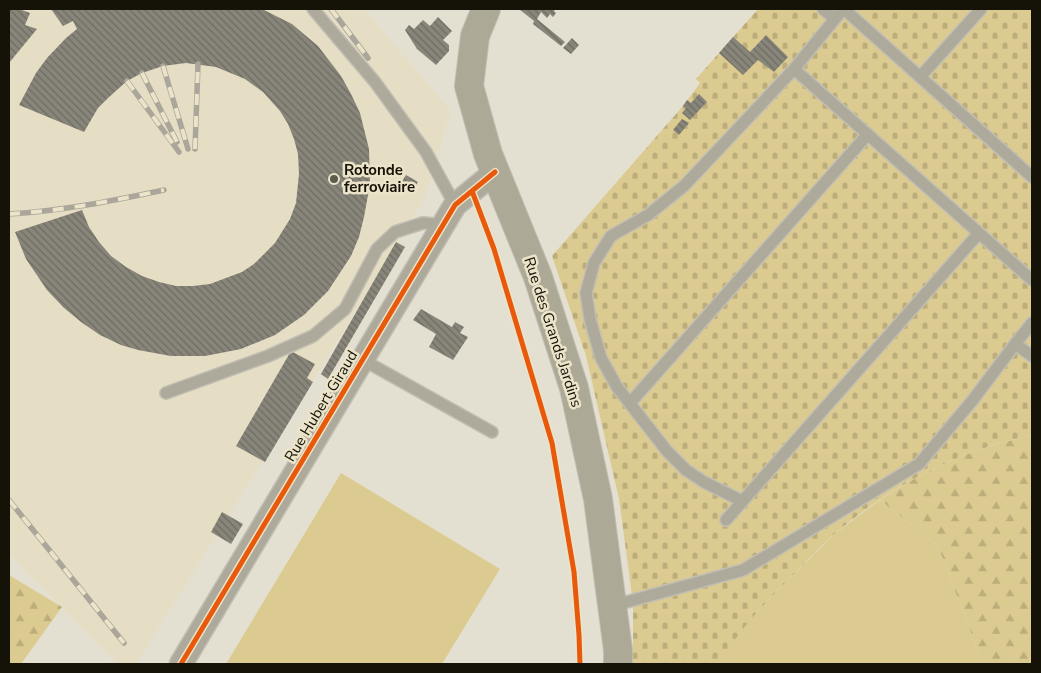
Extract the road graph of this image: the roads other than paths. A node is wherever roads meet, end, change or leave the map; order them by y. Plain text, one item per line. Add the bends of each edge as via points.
1 (313, 9) edge
2 (486, 9) edge
3 (823, 9) edge
4 (844, 9) edge
5 (981, 9) edge
6 (835, 19) junction
7 (794, 68) junction
8 (920, 77) junction
9 (868, 134) junction
10 (496, 172) junction
11 (1032, 177) edge
12 (455, 205) junction
13 (444, 225) junction
14 (979, 233) junction
15 (1032, 280) edge
16 (1032, 323) edge
17 (1015, 344) junction
18 (1032, 356) edge
19 (363, 360) junction
20 (166, 393) dead end
21 (630, 402) junction
22 (492, 432) dead end
23 (742, 501) junction
24 (726, 520) dead end
25 (612, 606) junction
26 (181, 664) edge
27 (618, 664) edge

1 - 12 lane via 374,82 426,152
2 - 10 main road, Rue des Grands Jardins via 475,36 469,86
3 - 6 lane
4 - 6 lane
4 - 8 lane
5 - 8 lane
6 - 7 lane
7 - 9 lane
7 - 21 lane via 684,186 648,215 611,236 594,263 586,293 590,319 601,358 617,387
8 - 11 lane
9 - 14 lane
9 - 21 lane
10 - 12 street, Rue Hubert Giraud
10 - 25 main road, Rue des Grands Jardins via 538,277 574,388 598,499
12 - 13 street, Rue Hubert Giraud
13 - 19 street, Rue Hubert Giraud
13 - 20 lane via 423,223 395,232 377,248 345,309 313,336
14 - 15 lane
14 - 23 lane
16 - 17 lane
17 - 18 lane
17 - 25 lane via 919,464 743,570
19 - 22 lane
19 - 26 street, Rue Hubert Giraud
21 - 23 lane via 667,451 686,470
23 - 24 lane
25 - 27 main road, Rue des Grands Jardins

